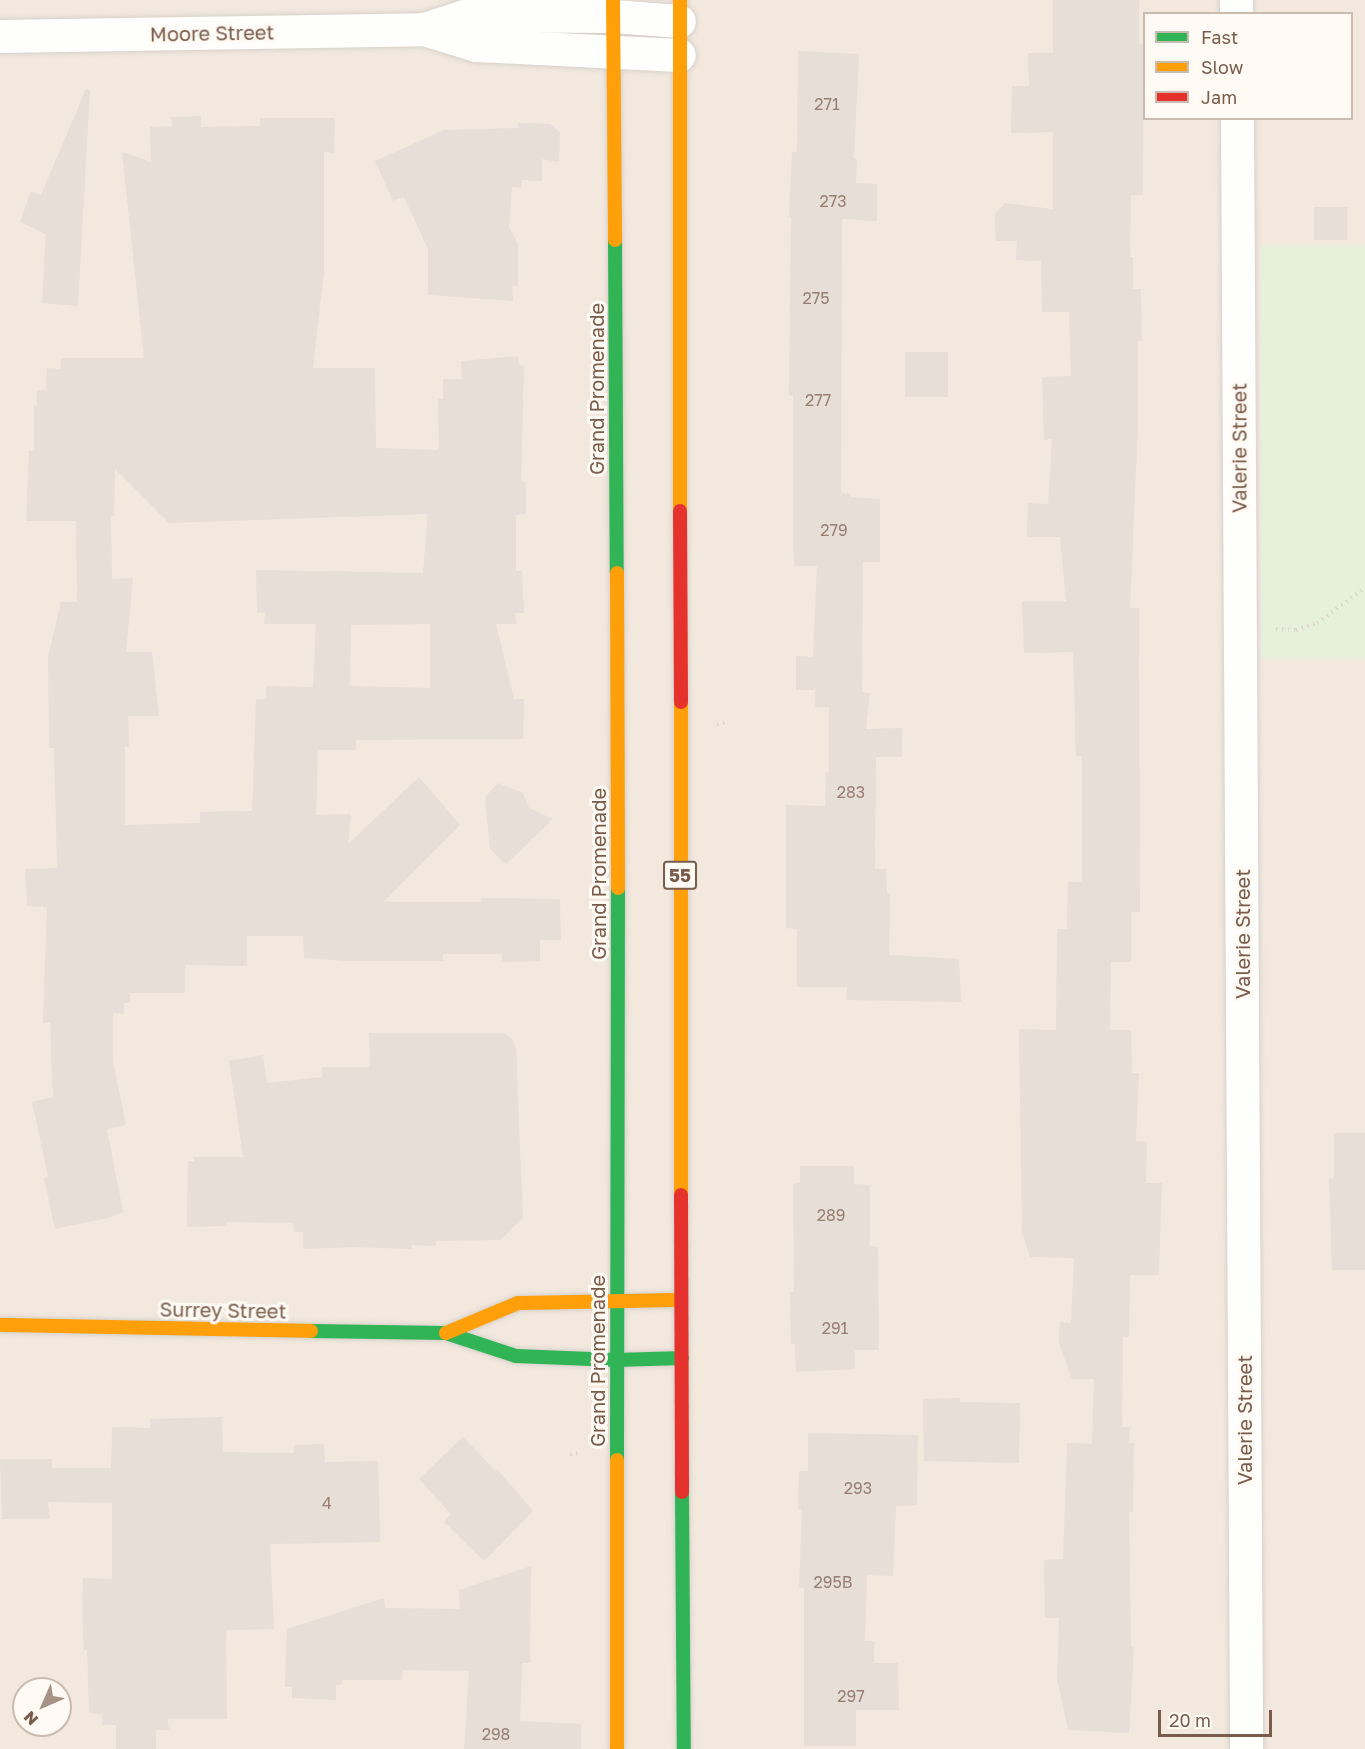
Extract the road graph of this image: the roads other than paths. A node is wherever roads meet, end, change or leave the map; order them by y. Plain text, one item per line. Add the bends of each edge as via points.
1 (613, 8) edge
2 (679, 11) edge
3 (424, 29) junction
4 (0, 36) edge
5 (614, 52) junction
6 (679, 55) junction
7 (1237, 120) edge
8 (681, 1300) junction
9 (616, 1302) junction
10 (0, 1325) edge
11 (446, 1333) junction
12 (682, 1358) junction
13 (616, 1360) junction
14 (617, 1749) edge
15 (684, 1749) edge
16 (1246, 1749) edge

1 - 2 street, Moore Street
1 - 3 street, Moore Street via 467,15
1 - 5 main road, Grand Promenade
2 - 6 main road, 55
3 - 4 street, Moore Street
3 - 5 street, Moore Street via 476,45
5 - 6 street, Moore Street
5 - 9 main road, Grand Promenade
6 - 8 main road, 55
7 - 16 street, Valerie Street
8 - 9 main road, Surrey Street
8 - 12 main road, 55
9 - 11 main road, Surrey Street via 518,1303
9 - 13 main road, Grand Promenade
10 - 11 main road, Surrey Street
11 - 13 main road, Surrey Street via 516,1356
12 - 13 main road, Surrey Street
12 - 15 main road, 55
13 - 14 main road, Grand Promenade

